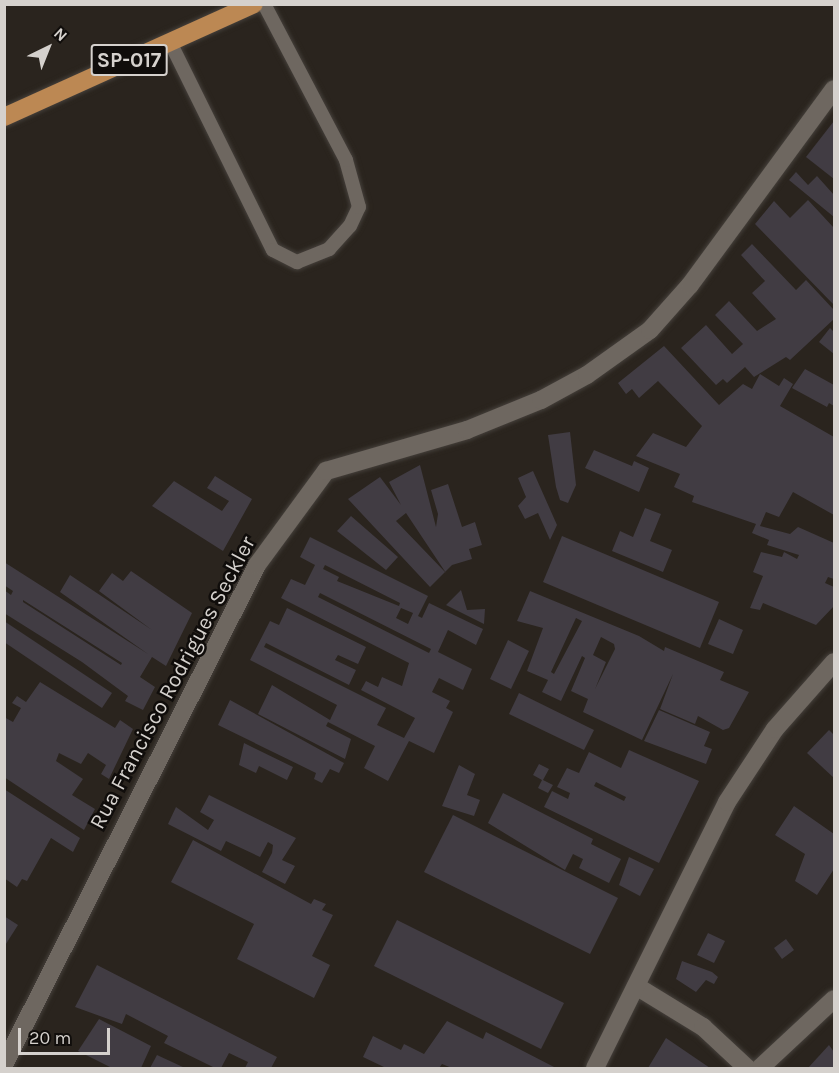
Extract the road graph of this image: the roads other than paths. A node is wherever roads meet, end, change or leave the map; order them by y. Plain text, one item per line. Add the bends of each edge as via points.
1 (254, 4) edge
2 (264, 4) edge
3 (170, 42) junction
4 (834, 89) edge
5 (4, 117) edge
6 (834, 662) edge
7 (636, 986) junction
8 (834, 999) edge
9 (4, 1065) edge
10 (595, 1068) edge
11 (747, 1068) edge
12 (760, 1068) edge

1 - 3 highway, SP-017
2 - 3 lane via 341,150 359,207 328,249 297,262 273,250
3 - 5 highway, SP-017
4 - 9 street, Rua Francisco Rodrigues Seckler via 690,285 650,330 587,375 541,400 467,430 326,471 257,565
6 - 7 street via 776,729 727,802
7 - 10 street
7 - 11 street via 703,1027
8 - 12 street

